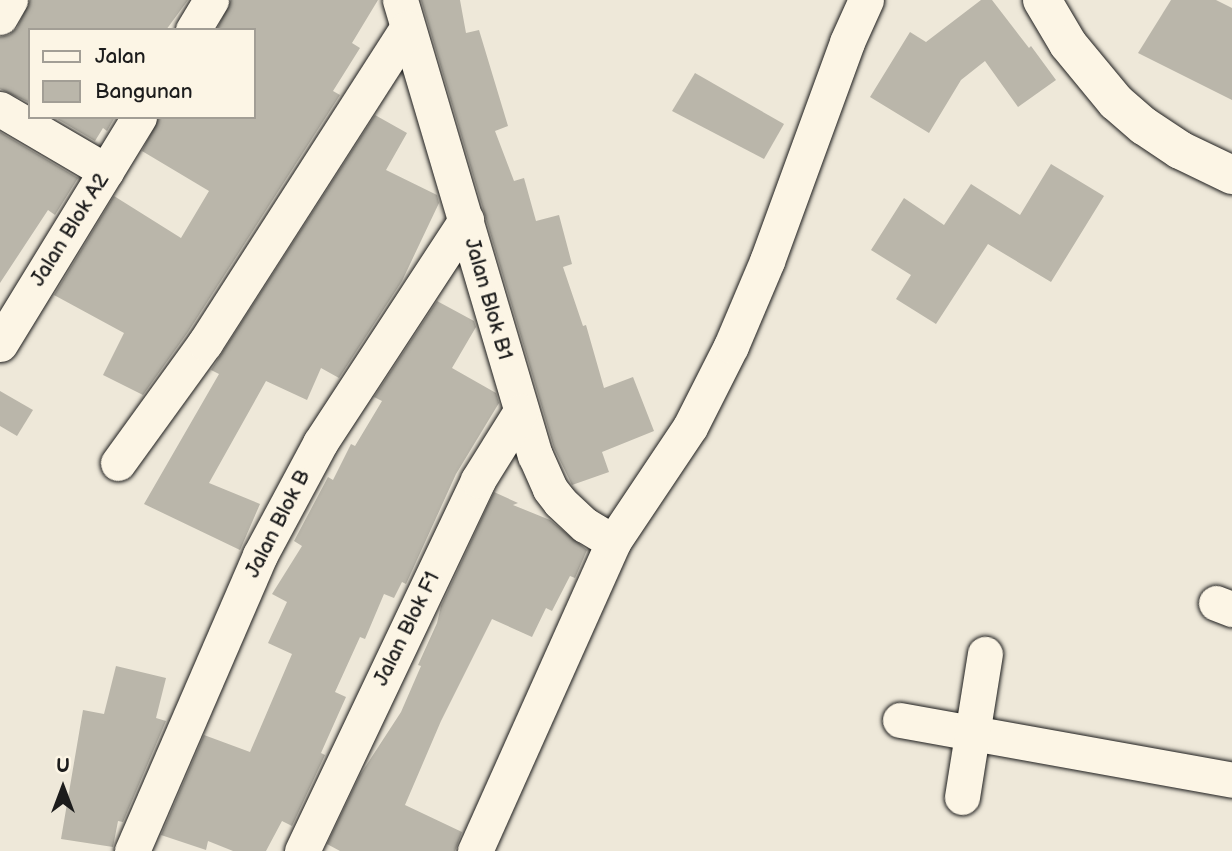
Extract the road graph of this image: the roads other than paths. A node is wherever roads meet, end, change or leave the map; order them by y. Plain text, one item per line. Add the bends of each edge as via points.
1 (10, 0) edge
2 (211, 0) edge
3 (866, 0) edge
4 (1042, 0) edge
5 (404, 14) edge
6 (0, 17) edge
7 (194, 28) edge
8 (0, 109) edge
9 (138, 119) edge
10 (106, 171) junction
11 (1232, 175) edge
12 (466, 220) junction
13 (0, 344) edge
14 (521, 411) junction
15 (118, 463) dead end
16 (613, 542) junction
17 (985, 654) dead end
18 (900, 720) dead end
19 (972, 732) junction
20 (1232, 780) edge
21 (962, 797) dead end
22 (132, 851) edge
23 (302, 851) edge
24 (475, 851) edge

1 - 6 street
2 - 7 street
3 - 16 street via 731,346 690,426
4 - 11 main road via 1068,44 1116,102 1180,150
5 - 12 street, Jalan Blok B1
5 - 15 street, Jalan Blok B1 via 213,332
8 - 10 street
9 - 10 street, Jalan Blok A2
10 - 13 street, Jalan Blok A2
12 - 14 street, Jalan Blok B1
12 - 22 street, Jalan Blok B via 320,443 278,521 197,695
14 - 16 street, Jalan Blok B1 via 550,489 585,525
14 - 23 street, Jalan Blok F1 via 478,480
16 - 24 street
17 - 19 street
18 - 19 street
19 - 20 street
19 - 21 street

